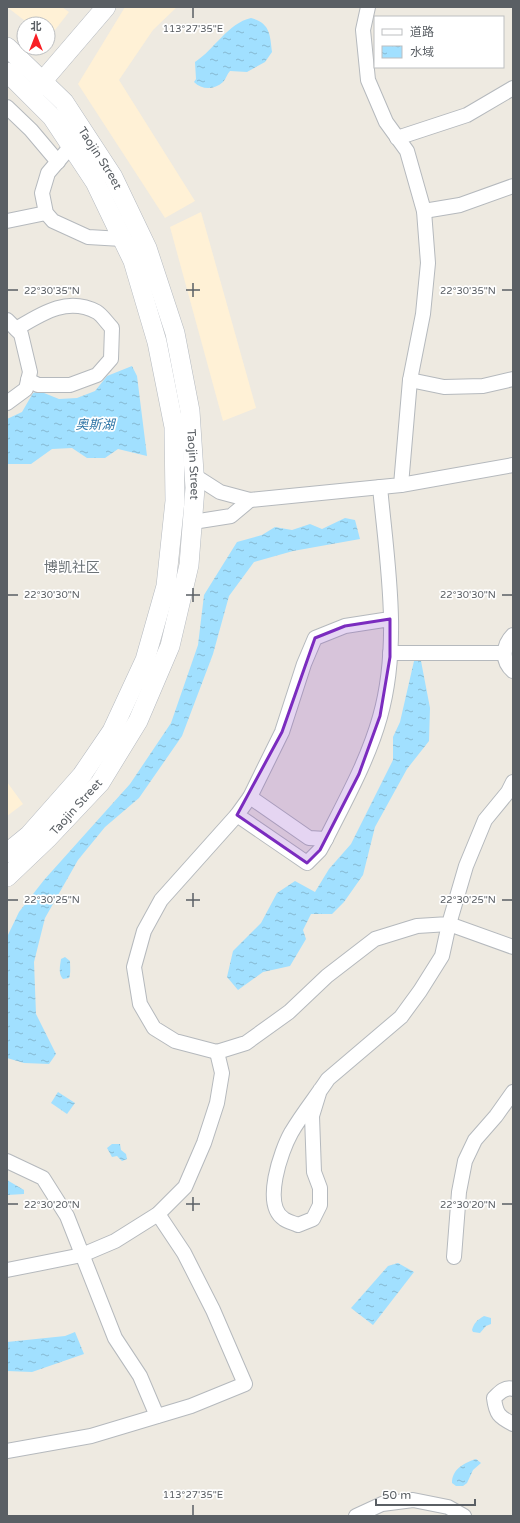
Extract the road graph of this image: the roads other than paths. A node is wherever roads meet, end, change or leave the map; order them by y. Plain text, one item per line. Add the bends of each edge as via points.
1 (106, 7) edge
2 (368, 7) edge
3 (7, 47) edge
4 (7, 72) edge
5 (36, 88) junction
6 (513, 88) edge
7 (7, 107) edge
8 (397, 138) junction
9 (71, 146) junction
10 (58, 162) junction
11 (513, 186) edge
12 (424, 211) junction
13 (46, 213) junction
14 (7, 221) edge
15 (122, 239) junction
16 (11, 325) edge
17 (513, 379) edge
18 (28, 380) junction
19 (410, 380) junction
20 (7, 403) edge
21 (513, 465) edge
22 (194, 476) junction
23 (401, 485) junction
24 (380, 487) junction
25 (250, 500) junction
26 (174, 501) junction
27 (194, 503) junction
28 (193, 522) junction
29 (390, 619) junction
30 (513, 635) edge
31 (390, 652) junction
32 (504, 653) junction
33 (513, 671) edge
34 (513, 782) edge
35 (250, 797) junction
36 (237, 815) junction
37 (326, 839) junction
38 (7, 853) edge
39 (7, 877) edge
40 (449, 924) junction
41 (513, 947) edge
42 (217, 1052) junction
43 (320, 1090) junction
44 (513, 1092) edge
45 (7, 1161) edge
46 (158, 1214) junction
47 (82, 1255) junction
48 (454, 1257) dead end
49 (7, 1270) edge
50 (513, 1389) edge
51 (157, 1416) junction
52 (513, 1424) edge
53 (7, 1451) edge
54 (356, 1516) edge
55 (464, 1516) edge

1 - 5 street
2 - 8 street via 363,30 368,80 386,122
3 - 5 street, Taojin Street
4 - 5 street, Taojin Street
5 - 9 street, Taojin Street
5 - 22 street, Taojin Street via 64,102 113,177 147,248 175,333 190,411
6 - 8 street via 467,115
7 - 10 street
8 - 12 street via 407,152
9 - 10 street
9 - 15 street, Taojin Street via 95,182
10 - 13 street via 48,173 42,193
11 - 12 street via 460,205
12 - 19 street via 428,263 423,314
13 - 14 street
13 - 15 street via 52,221 88,237
15 - 26 street, Taojin Street via 133,261 159,350 174,427
16 - 18 street via 20,334 30,372
16 - 18 street via 46,310 79,305 98,312 112,328 111,359 96,375 70,385 38,386
17 - 19 street via 483,386 444,387
18 - 20 street via 26,389
19 - 23 street
21 - 23 street
22 - 25 street via 220,492
22 - 27 street, Taojin Street
23 - 24 street
24 - 25 street
24 - 29 street
25 - 28 street via 231,516
26 - 27 street
26 - 38 street, Taojin Street via 166,586 145,660 115,724 82,775 29,834
27 - 28 street, Taojin Street
28 - 39 street, Taojin Street via 189,565 170,646 138,721 100,783
29 - 31 street
29 - 35 street via 345,626 315,638 282,732
30 - 32 street via 505,646
31 - 32 street
31 - 37 street via 380,716 359,774
32 - 33 street
34 - 40 street via 485,820 466,866
35 - 36 street
35 - 37 street via 309,838
36 - 37 street via 307,863 320,850
36 - 42 street via 161,900 144,931 134,967 140,1004 154,1028 175,1041
40 - 41 street
40 - 42 street via 417,926 375,939 327,976 289,1012 246,1044
40 - 43 street via 442,956 401,1017 328,1079
42 - 46 street via 222,1073 204,1143 185,1187
43 - 43 street via 291,1134 274,1180 274,1205 283,1219 298,1225 313,1219 320,1205 320,1188 314,1172 312,1136 312,1116
44 - 48 street via 475,1140 465,1161 459,1192
45 - 47 street via 42,1178 67,1216
46 - 47 street via 116,1241
46 - 51 street via 184,1253 213,1310 245,1384 191,1406
47 - 49 street
47 - 51 street via 116,1338 140,1376
50 - 52 street via 501,1391 494,1398 500,1417
51 - 53 street via 91,1436
54 - 55 street via 382,1504 413,1500 448,1507

